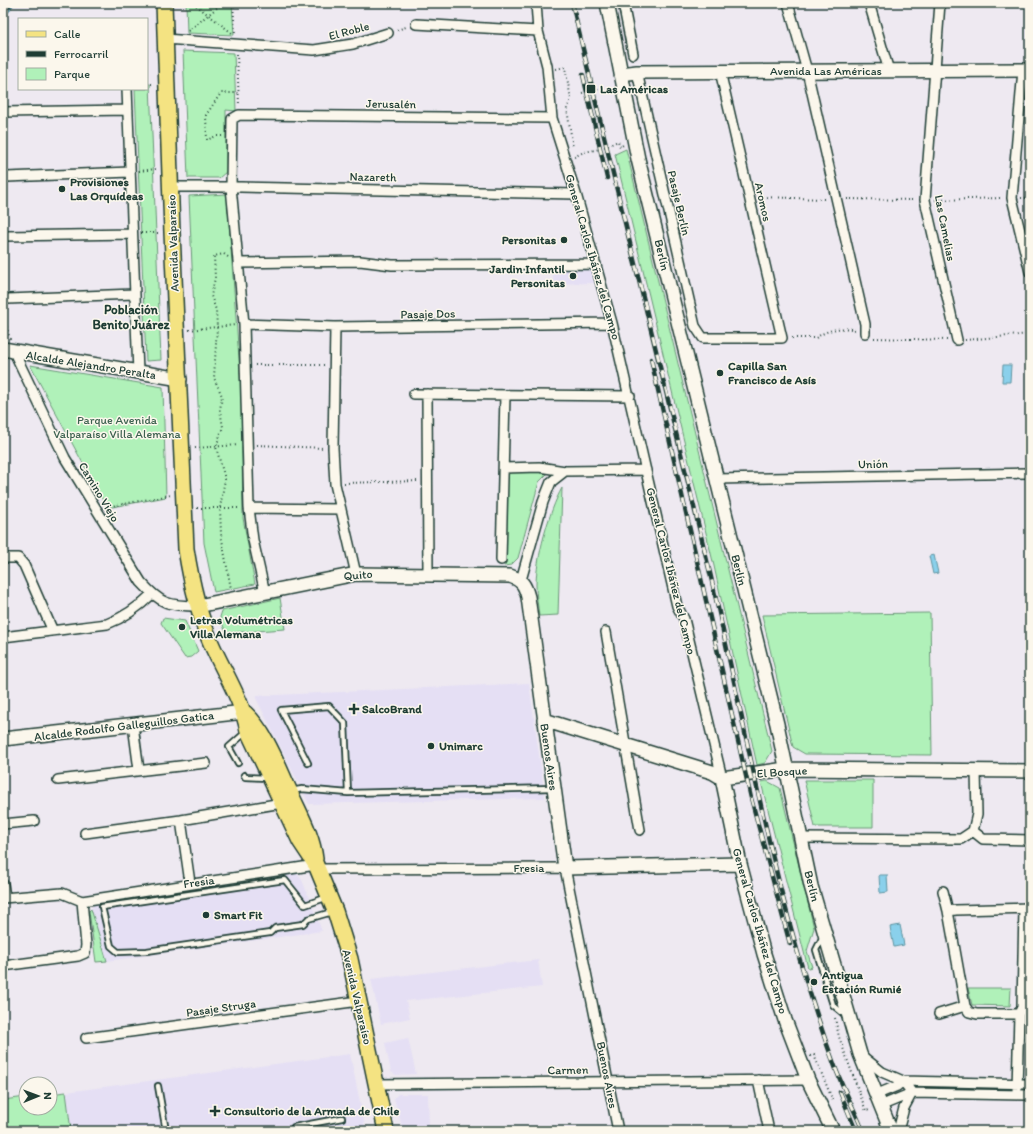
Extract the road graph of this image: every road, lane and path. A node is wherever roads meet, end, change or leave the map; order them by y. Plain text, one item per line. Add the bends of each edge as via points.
1 (164, 3) edge
2 (223, 3) edge
3 (233, 3) edge
4 (536, 3) edge
5 (607, 3) edge
6 (623, 3) edge
7 (788, 3) edge
8 (869, 3) edge
9 (940, 3) edge
10 (416, 24) joint
11 (538, 31) junction
12 (388, 32) joint
13 (235, 36) dead end
14 (165, 39) junction
15 (181, 40) junction
16 (633, 54) dead end
17 (565, 67) dead end
18 (934, 70) junction
19 (1026, 70) edge
20 (807, 71) junction
21 (889, 71) junction
22 (637, 72) junction
23 (720, 72) junction
24 (621, 74) junction
25 (599, 89) dead end
26 (127, 90) edge
27 (238, 93) dead end
28 (582, 93) dead end
29 (128, 110) junction
30 (3, 112) edge
31 (552, 118) junction
32 (231, 136) junction
33 (618, 141) dead end
34 (575, 157) junction
35 (566, 162) junction
36 (170, 168) junction
37 (130, 172) junction
38 (7, 176) dead end
39 (231, 186) junction
40 (170, 187) junction
41 (576, 194) junction
42 (1012, 198) junction
43 (1030, 198) edge
44 (925, 200) junction
45 (172, 232) junction
46 (132, 234) junction
47 (6, 236) dead end
48 (239, 263) junction
49 (596, 264) junction
50 (1030, 272) edge
51 (134, 294) junction
52 (8, 299) dead end
53 (3, 315) edge
54 (612, 323) junction
55 (244, 324) junction
56 (217, 327) junction
57 (335, 327) junction
58 (176, 331) junction
59 (865, 333) joint
60 (782, 338) junction
61 (957, 340) dead end
62 (8, 350) edge
63 (246, 365) junction
64 (334, 365) junction
65 (138, 373) junction
66 (180, 379) junction
67 (414, 394) dead end
68 (427, 394) junction
69 (505, 395) junction
70 (630, 396) junction
71 (249, 444) junction
72 (216, 447) junction
73 (333, 448) junction
74 (182, 449) junction
75 (504, 468) junction
76 (646, 470) junction
77 (565, 471) junction
78 (1030, 473) edge
79 (716, 479) junction
80 (427, 481) junction
81 (335, 484) junction
82 (184, 492) junction
83 (184, 508) junction
84 (220, 508) junction
85 (249, 508) junction
86 (95, 509) junction
87 (341, 509) junction
88 (3, 558) edge
89 (501, 560) dead end
90 (356, 574) junction
91 (428, 574) junction
92 (521, 580) junction
93 (265, 593) junction
94 (152, 594) junction
95 (233, 600) junction
96 (198, 606) junction
97 (52, 629) junction
98 (606, 632) dead end
99 (3, 636) edge
100 (244, 712) junction
101 (544, 720) junction
102 (133, 725) junction
103 (248, 731) junction
104 (3, 740) edge
105 (625, 745) junction
106 (206, 763) dead end
107 (238, 763) dead end
108 (308, 763) dead end
109 (786, 769) junction
110 (139, 770) junction
111 (976, 771) junction
112 (1030, 771) edge
113 (244, 775) dead end
114 (270, 778) junction
115 (722, 778) junction
116 (58, 780) dead end
117 (553, 788) junction
118 (348, 793) junction
119 (286, 798) junction
120 (181, 820) junction
121 (34, 821) dead end
122 (3, 824) edge
123 (640, 830) dead end
124 (973, 830) junction
125 (85, 833) dead end
126 (800, 838) junction
127 (1030, 840) edge
128 (740, 864) junction
129 (317, 867) junction
130 (565, 868) junction
131 (190, 883) junction
132 (3, 884) edge
133 (943, 891) dead end
134 (330, 897) junction
135 (4, 898) edge
136 (82, 901) junction
137 (1027, 908) edge
138 (335, 911) junction
139 (948, 911) junction
140 (3, 966) edge
141 (359, 1001) junction
142 (965, 1006) junction
143 (939, 1014) dead end
144 (1019, 1014) junction
145 (86, 1038) dead end
146 (860, 1054) junction
147 (758, 1080) junction
148 (808, 1080) junction
149 (608, 1081) junction
150 (903, 1081) junction
151 (1017, 1083) junction
152 (376, 1084) junction
153 (1030, 1084) edge
154 (158, 1086) dead end
155 (912, 1093) junction
156 (1017, 1095) junction
157 (1030, 1095) edge
158 (877, 1100) junction
159 (342, 1118) dead end
160 (166, 1131) edge
161 (294, 1131) edge
162 (386, 1131) edge
163 (618, 1131) edge
164 (769, 1131) edge
165 (833, 1131) edge
166 (891, 1131) edge
167 (898, 1131) edge

1 - 14 main road, Avenida Valparaíso
2 - 15 path via 185,33
3 - 13 path
4 - 11 street, General Carlos Ibáñez del Campo
5 - 24 main road, Berlín
6 - 16 street
7 - 20 street
8 - 21 street
9 - 18 street, Las Camelias
10 - 11 street
10 - 12 path, El Roble
11 - 31 street, General Carlos Ibáñez del Campo via 547,66
12 - 15 street, El Roble via 352,44 314,50
14 - 15 street, El Roble
14 - 36 main road, Avenida Valparaíso
17 - 34 path via 571,99 567,109
18 - 19 main road, Avenida Las Américas
18 - 21 main road, Avenida Las Américas
18 - 44 street, Las Camelias
19 - 42 street
20 - 21 main road, Avenida Las Américas
20 - 23 main road, Avenida Las Américas
20 - 59 street
22 - 23 main road, Avenida Las Américas
22 - 24 main road, Avenida Las Américas
22 - 60 street, Pasaje Berlín via 695,326 703,338
23 - 60 street, Aromos
24 - 79 main road, Berlín via 642,174
25 - 28 path
26 - 29 street
27 - 32 path via 221,93 206,115 207,140 216,136
29 - 30 street
29 - 37 street
31 - 32 street, Jerusalén via 239,115 232,119
31 - 35 street, General Carlos Ibáñez del Campo
32 - 39 street
33 - 34 path
34 - 35 path
35 - 41 street, General Carlos Ibáñez del Campo
36 - 37 path
36 - 40 main road, Avenida Valparaíso
37 - 38 street
37 - 46 street
39 - 40 street, Nazareth
39 - 41 street, Nazareth
39 - 48 street
40 - 45 main road, Avenida Valparaíso
41 - 49 street, General Carlos Ibáñez del Campo
42 - 43 path
42 - 44 path
42 - 50 street
44 - 61 street, Las Camelias
45 - 46 path
45 - 58 main road, Avenida Valparaíso
46 - 47 street
46 - 51 street
48 - 49 street via 360,261 392,265
48 - 55 street
48 - 56 path via 224,254 214,256 215,278 211,296 216,310
49 - 54 street, General Carlos Ibáñez del Campo
51 - 52 street
51 - 65 street
53 - 62 path
54 - 57 street, Pasaje Dos
54 - 70 street, General Carlos Ibáñez del Campo
55 - 56 path
55 - 57 street, Pasaje Dos
55 - 63 street
56 - 58 path
56 - 72 path via 214,378 222,396 220,410 223,427
57 - 64 street
58 - 66 main road, Avenida Valparaíso
59 - 60 path via 850,329 824,331 816,338
62 - 65 main road, Alcalde Alejandro Peralta
62 - 86 street, Camino Viejo via 61,452
63 - 64 path
63 - 71 street
64 - 73 street
65 - 66 main road, Alcalde Alejandro Peralta
66 - 74 main road, Avenida Valparaíso
67 - 68 street
68 - 69 street
68 - 80 street
69 - 70 street
69 - 75 street
70 - 76 street, General Carlos Ibáñez del Campo
71 - 72 path
71 - 73 path
71 - 85 street
72 - 74 path
72 - 84 path via 226,479
73 - 81 street
74 - 82 main road, Avenida Valparaíso
75 - 77 street via 539,467
75 - 89 street
76 - 77 street
76 - 115 street, General Carlos Ibáñez del Campo via 677,606 684,619
77 - 92 street via 551,482
78 - 79 street, Unión
79 - 109 main road, Berlín
80 - 81 path
80 - 91 street
81 - 87 street
82 - 83 main road, Avenida Valparaíso
82 - 86 path
83 - 84 path
83 - 96 main road, Avenida Valparaíso via 186,549
84 - 85 path
84 - 95 path via 221,534
85 - 87 street
85 - 93 street
86 - 94 street, Camino Viejo via 141,582
87 - 90 street
88 - 97 street via 18,558 24,565
90 - 91 main road, Quito
90 - 93 main road, Quito
91 - 92 main road, Quito via 510,576
92 - 101 main road, Buenos Aires via 528,597
93 - 95 main road, Quito
94 - 96 street, Camino Viejo via 165,604
94 - 97 street via 140,606 107,624
95 - 96 main road, Quito
96 - 100 main road, Avenida Valparaíso via 210,642
97 - 99 street
98 - 105 street
100 - 102 main road, Alcalde Rodolfo Galleguillos Gatica
100 - 103 main road, Avenida Valparaíso
100 - 119 main road, Avenida Valparaíso via 256,723
101 - 105 main road
101 - 117 main road, Buenos Aires
102 - 104 main road, Alcalde Rodolfo Galleguillos Gatica
102 - 110 street
103 - 107 lane via 229,747
103 - 114 main road, Avenida Valparaíso
105 - 115 main road via 712,772
105 - 123 street
106 - 110 street
108 - 118 lane via 281,710 329,706 345,723
109 - 111 main road, El Bosque
109 - 115 main road, El Bosque
109 - 126 main road, Berlín
110 - 116 street
111 - 112 main road, El Bosque
111 - 124 street via 977,814
113 - 114 lane
114 - 119 main road, Avenida Valparaíso
115 - 128 main road, General Carlos Ibáñez del Campo
117 - 118 lane
117 - 130 main road, Buenos Aires
118 - 119 lane via 302,789
119 - 120 street
119 - 129 main road, Avenida Valparaíso via 300,841
120 - 125 street
120 - 131 street
121 - 122 street
124 - 126 street via 961,839
124 - 127 street via 983,839
126 - 146 main road, Berlín via 811,886
128 - 130 main road, Fresia
128 - 148 main road, General Carlos Ibáñez del Campo via 785,1020
129 - 130 street, Fresia
129 - 131 street, Fresia
129 - 134 main road, Avenida Valparaíso
130 - 149 street, Buenos Aires
131 - 136 street, Fresia
132 - 135 street
133 - 139 street
134 - 138 main road, Avenida Valparaíso
134 - 138 lane via 305,905 285,880 102,907 111,946 118,952 147,951 270,933 275,928 303,924 308,919
135 - 136 street via 62,893
136 - 140 street via 86,945 84,953 78,956
137 - 139 street
137 - 144 street via 1022,1007
138 - 141 main road, Avenida Valparaíso via 350,959
139 - 142 street
141 - 145 street, Pasaje Struga
141 - 152 main road, Avenida Valparaíso
142 - 143 street
142 - 144 street via 969,1012 977,1014
144 - 151 street
146 - 150 street via 882,1072
146 - 158 main road, Berlín
147 - 148 street, Carmen
147 - 149 street, Carmen
147 - 164 street
148 - 165 main road, General Carlos Ibáñez del Campo
149 - 152 street, Carmen
149 - 163 street, Buenos Aires
150 - 151 street
150 - 155 street
150 - 158 street
151 - 153 street
151 - 156 street
152 - 162 main road, Avenida Valparaíso
154 - 160 lane
155 - 156 street
155 - 158 street
155 - 167 street via 904,1108
156 - 157 street
158 - 166 main road, Berlín
159 - 161 lane via 294,1127

